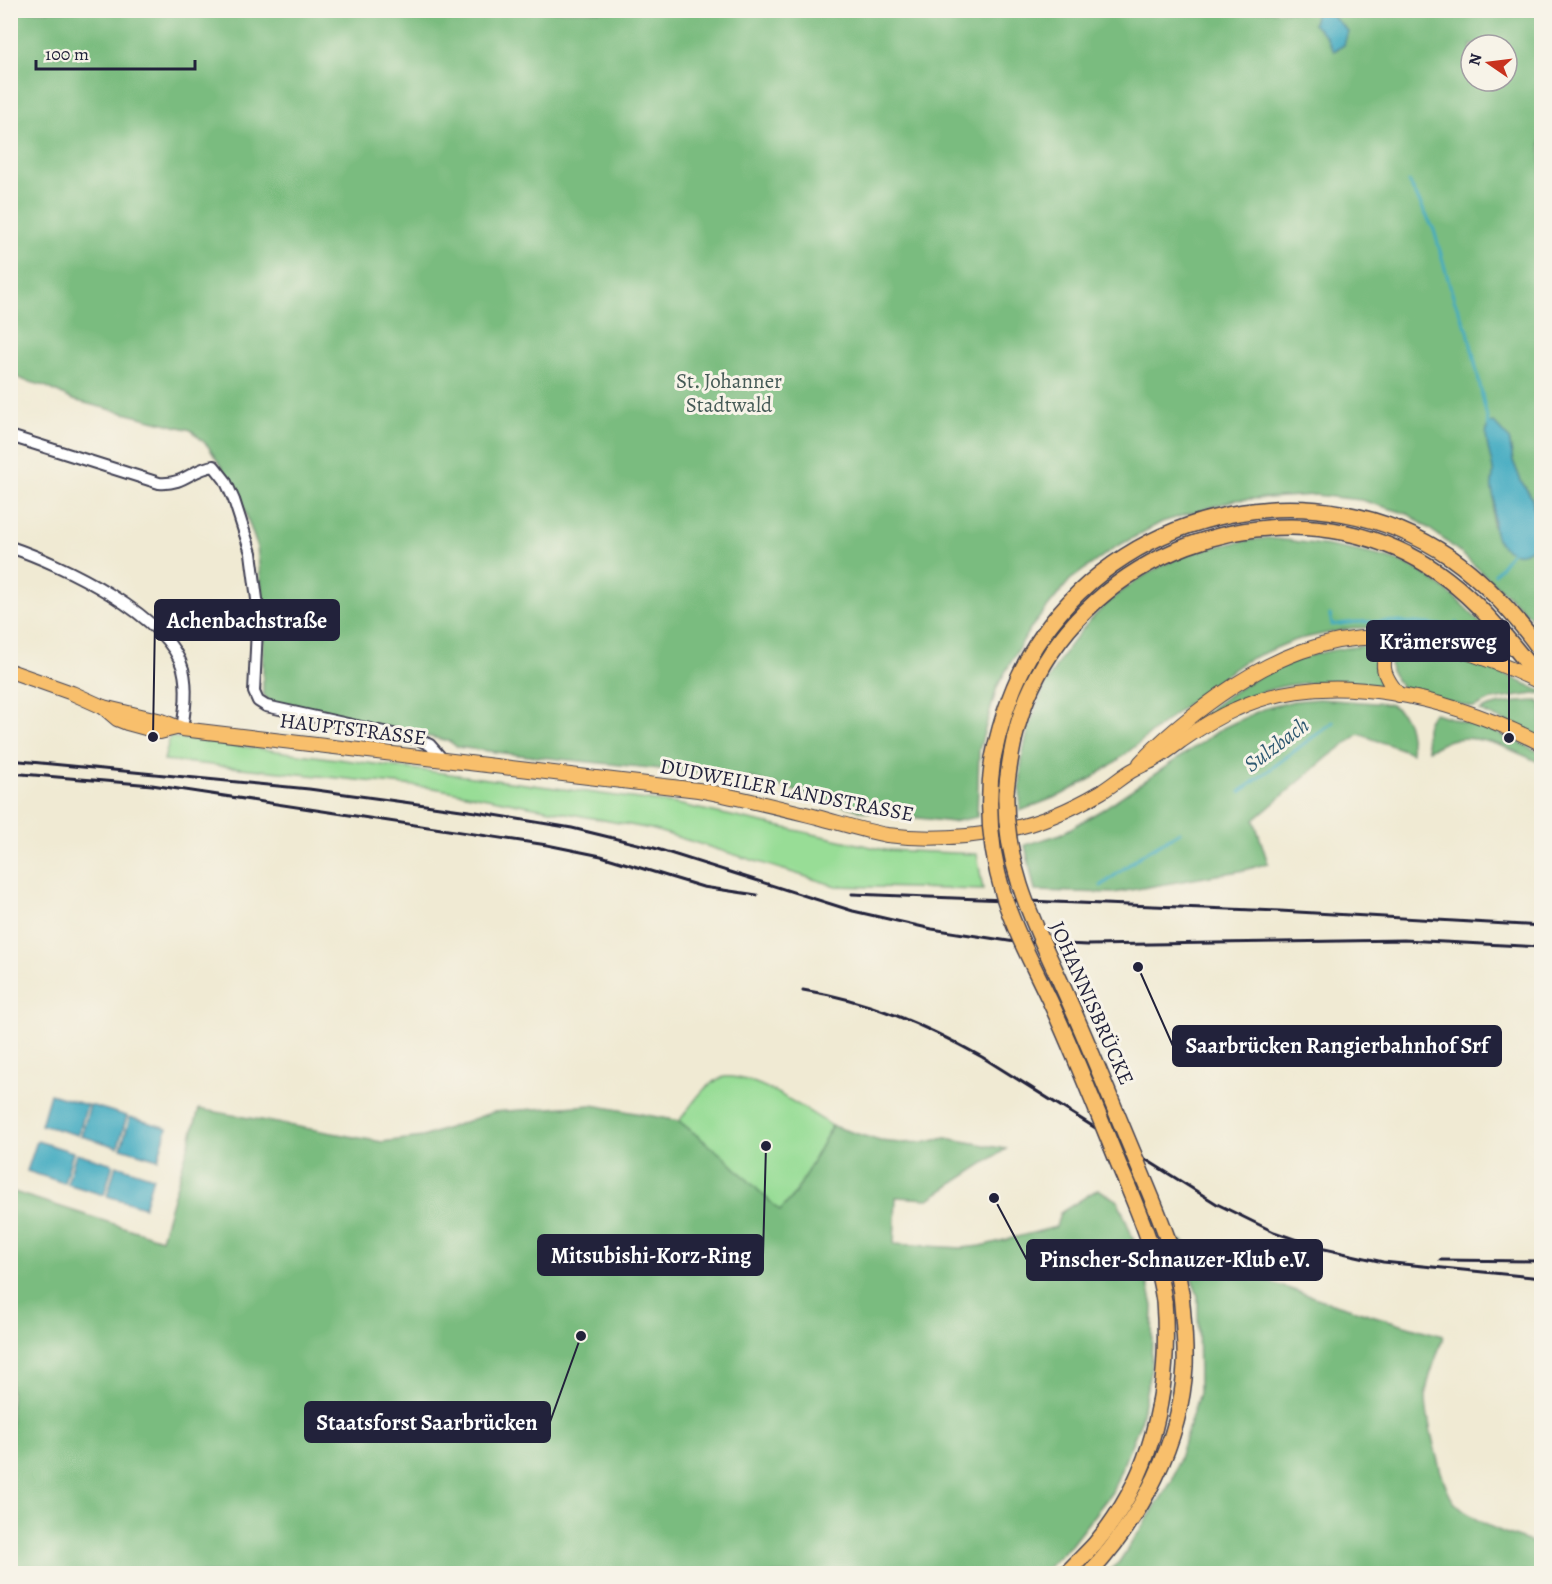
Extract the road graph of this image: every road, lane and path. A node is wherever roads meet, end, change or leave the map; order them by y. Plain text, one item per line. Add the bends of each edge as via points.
1 (10, 436) edge
2 (10, 547) edge
3 (1404, 638) junction
4 (1542, 652) edge
5 (10, 671) edge
6 (1542, 683) edge
7 (1399, 695) junction
8 (179, 729) junction
9 (1542, 744) edge
10 (444, 760) junction
11 (1135, 769) junction
12 (525, 770) joint
13 (1066, 1574) edge
14 (1089, 1574) edge

1 - 10 street via 159,483 178,483 214,466 238,510 251,553 258,607 254,692 258,701 311,718 420,740
2 - 8 street via 72,573 156,627 168,640 183,669 186,687
3 - 6 main road, DUDWEILER LANDSTRASSE via 1456,649
3 - 7 main road via 1390,648 1382,661 1385,675
3 - 11 main road, DUDWEILER LANDSTRASSE via 1349,639 1280,659 1206,705
4 - 13 highway, JOHANNISBRÜCKE, bridge via 1500,600 1471,573 1428,544 1355,516 1275,508 1195,523 1119,560 1076,596 1042,636 1026,663 1003,715 993,758 990,780 995,863 1005,898 1139,1212 1164,1301 1167,1335 1162,1400 1140,1472 1095,1544
5 - 8 main road, HAUPTSTRASSE via 103,707
6 - 14 highway, JOHANNISBRÜCKE, bridge via 1495,623 1441,574 1370,539 1311,527 1253,528 1222,534 1131,574 1077,621 1032,686 1011,753 1006,803 1012,859 1021,893 1083,1032 1169,1244 1184,1330 1185,1367 1170,1441 1131,1522
7 - 9 main road, DUDWEILER LANDSTRASSE via 1456,708
7 - 11 main road, DUDWEILER LANDSTRASSE via 1341,689 1276,695 1228,713
8 - 10 main road, HAUPTSTRASSE
10 - 12 main road, HAUPTSTRASSE
11 - 12 main road, DUDWEILER LANDSTRASSE via 1103,791 1049,817 1006,830 940,838 885,834 724,795

